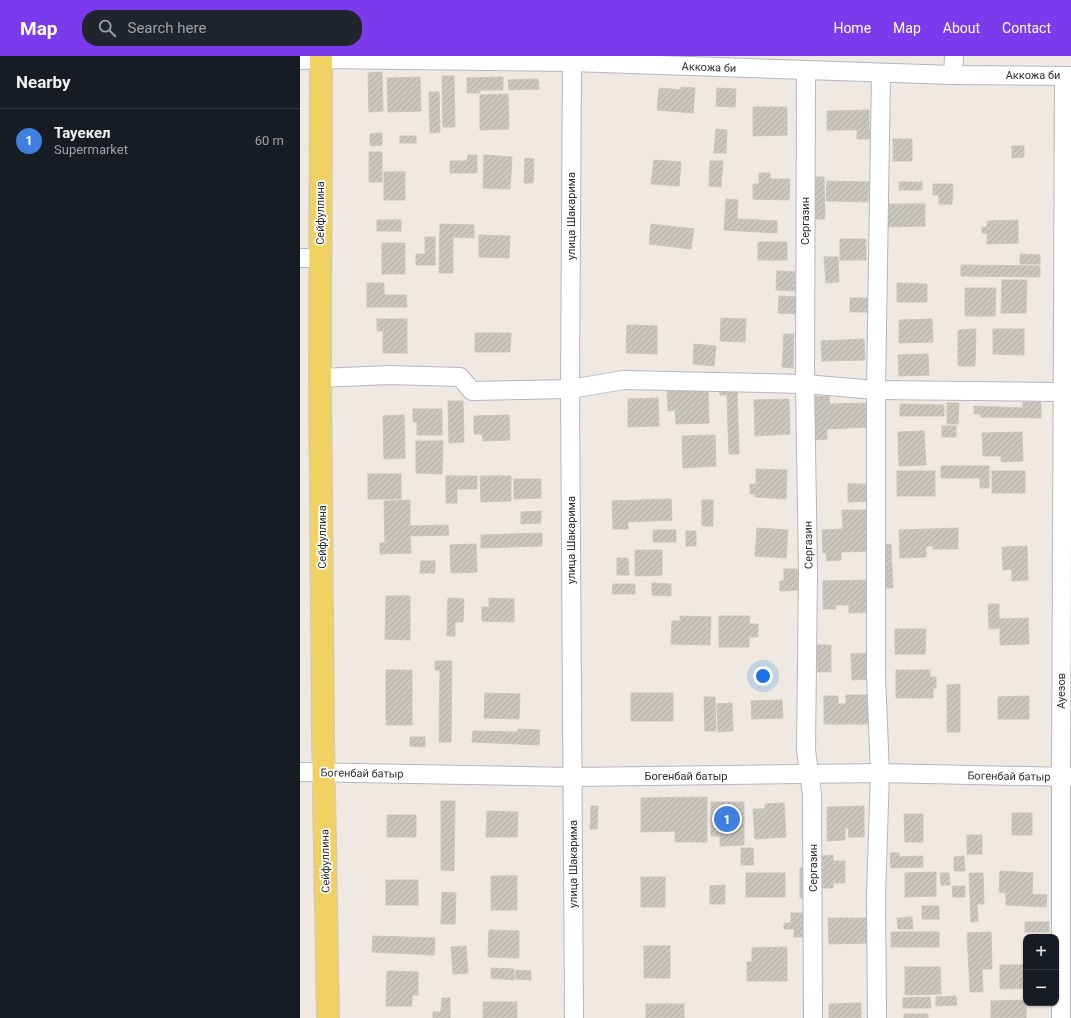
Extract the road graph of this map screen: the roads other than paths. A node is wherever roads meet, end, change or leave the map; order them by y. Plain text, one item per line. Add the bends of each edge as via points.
1 (954, 56) edge
2 (314, 58) edge
3 (572, 62) junction
4 (806, 71) junction
5 (881, 72) junction
6 (953, 75) junction
7 (1067, 76) edge
8 (310, 258) edge
9 (320, 378) junction
10 (805, 384) junction
11 (570, 390) junction
12 (876, 390) junction
13 (1062, 392) junction
14 (1067, 429) edge
15 (300, 772) edge
16 (324, 772) junction
17 (880, 774) junction
18 (809, 775) junction
19 (572, 777) junction
20 (1066, 778) edge
21 (1066, 945) edge
22 (328, 1018) edge
23 (574, 1018) edge
24 (813, 1018) edge
25 (877, 1018) edge
26 (1061, 1018) edge

1 - 6 street
2 - 3 street, Аккожа би
2 - 8 main road, Сейфуллина
3 - 4 street, Аккожа би
3 - 11 street, улица Шакарима
4 - 5 street, Аккожа би
4 - 10 street, Сергазин
5 - 6 street, Аккожа би
5 - 12 street
6 - 7 street, Аккожа би
7 - 13 street, Ауезов
8 - 9 main road, Сейфуллина
9 - 11 street via 389,375 460,377 472,392
9 - 16 main road, Сейфуллина
10 - 11 street via 624,380
10 - 12 street
10 - 18 street, Сергазин via 808,572 806,750
11 - 19 street, улица Шакарима
12 - 13 street
12 - 17 street via 876,677
13 - 14 street, Ауезов
14 - 20 street, Ауезов
15 - 16 street, Богенбай батыр
16 - 19 street, Богенбай батыр
16 - 22 main road, Сейфуллина
17 - 18 street, Богенбай батыр
17 - 20 street, Богенбай батыр
17 - 25 street via 876,895
18 - 19 street, Богенбай батыр
18 - 24 street, Сергазин via 812,794
19 - 23 street, улица Шакарима
20 - 21 street, Ауезов
21 - 26 street, Ауезов

